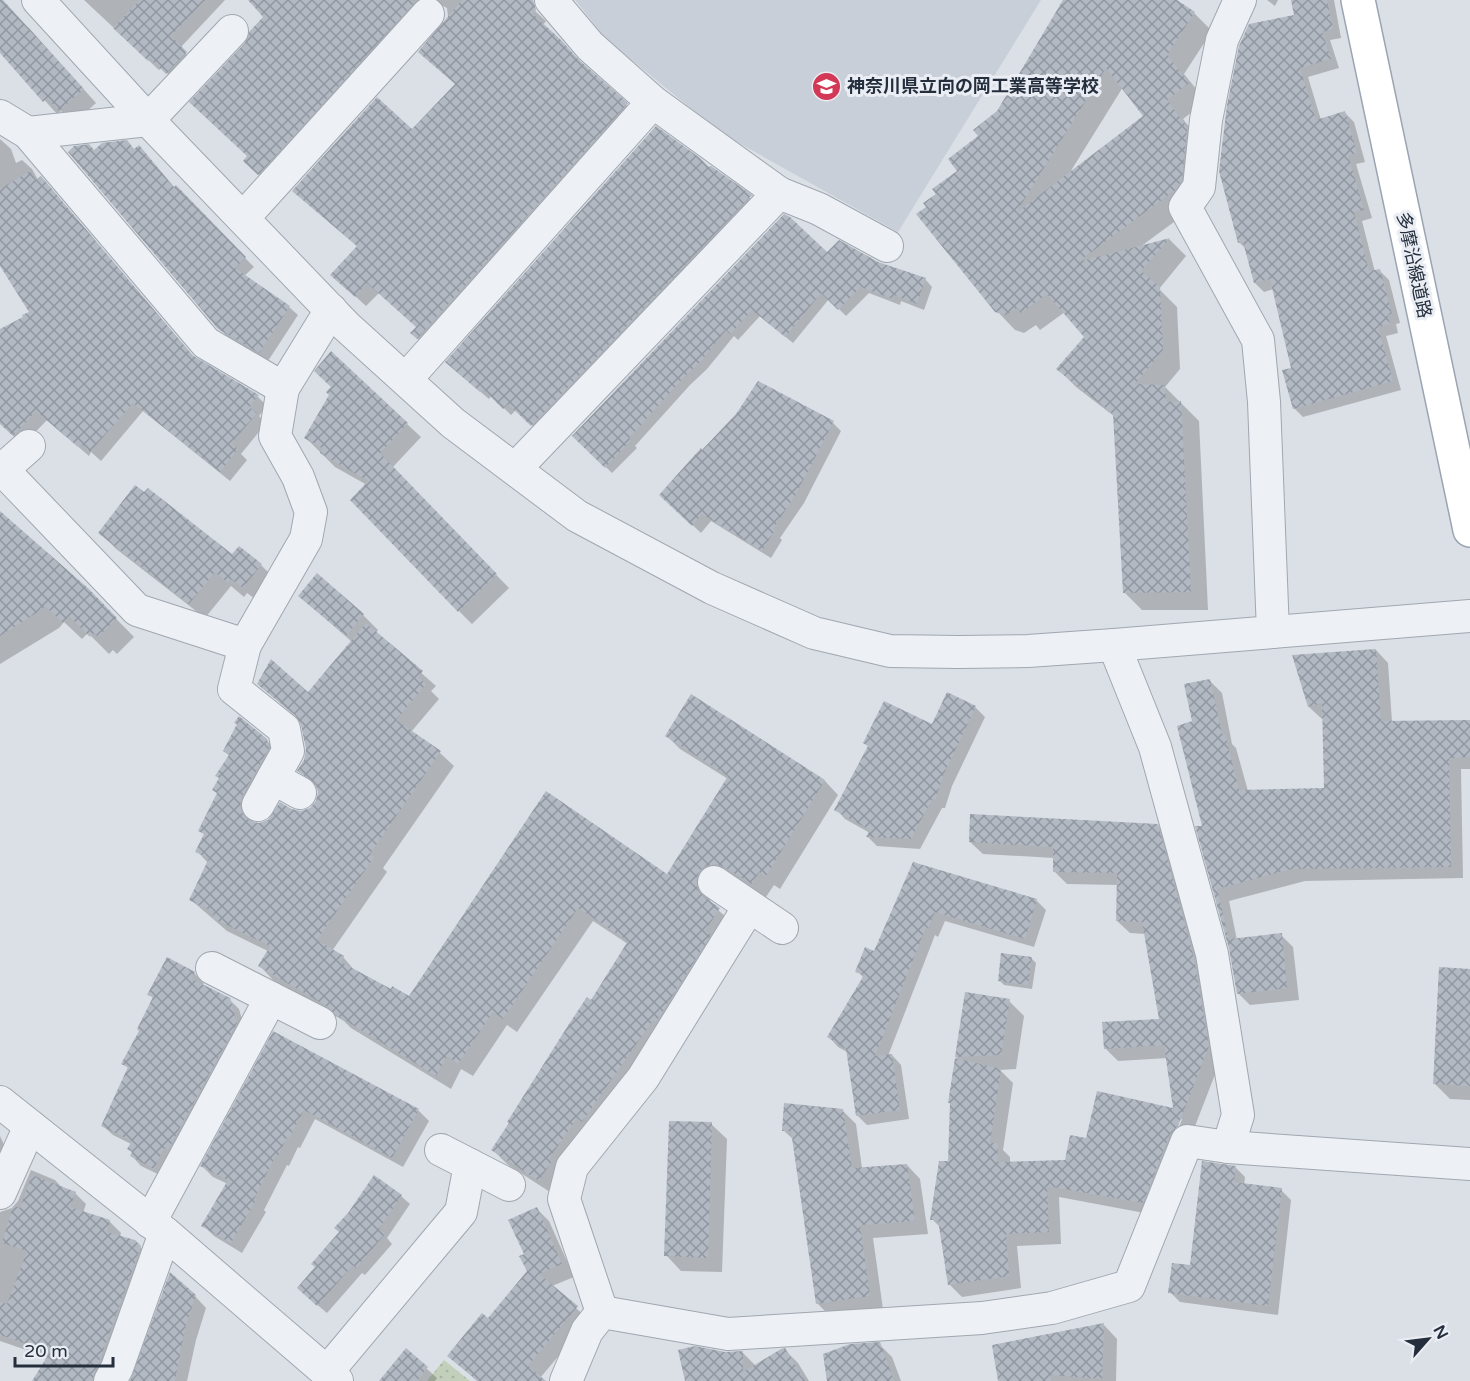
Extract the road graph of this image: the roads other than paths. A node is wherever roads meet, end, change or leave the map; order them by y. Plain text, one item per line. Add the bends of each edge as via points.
1 (38, 0) edge
2 (551, 0) edge
3 (1239, 0) edge
4 (1358, 0) edge
5 (428, 14) dead end
6 (232, 31) dead end
7 (653, 102) junction
8 (0, 116) edge
9 (148, 120) junction
10 (28, 133) junction
11 (778, 193) junction
12 (243, 218) junction
13 (887, 246) dead end
14 (331, 310) junction
15 (405, 379) junction
16 (283, 388) junction
17 (29, 446) dead end
18 (1, 469) edge
19 (515, 469) junction
20 (1470, 530) edge
21 (1470, 616) edge
22 (1273, 632) junction
23 (244, 645) junction
24 (1114, 645) junction
25 (273, 778) junction
26 (300, 793) dead end
27 (258, 805) dead end
28 (714, 882) dead end
29 (749, 907) junction
30 (782, 928) dead end
31 (212, 968) dead end
32 (271, 998) junction
33 (320, 1023) dead end
34 (0, 1102) edge
35 (30, 1126) junction
36 (1228, 1147) junction
37 (441, 1150) dead end
38 (1470, 1164) edge
39 (470, 1165) junction
40 (509, 1185) dead end
41 (0, 1192) edge
42 (157, 1227) junction
43 (602, 1312) junction
44 (332, 1377) edge
45 (110, 1381) edge
46 (566, 1381) edge

1 - 9 street
2 - 7 street via 590,46
3 - 22 street via 1222,40 1206,120 1199,187 1185,207 1258,340
4 - 20 main road, 多摩沿線道路
5 - 12 street
6 - 9 street
7 - 11 street
7 - 15 street
8 - 10 street
9 - 10 street
9 - 12 street
10 - 16 street via 206,343
11 - 13 street via 819,208
11 - 19 street
12 - 14 street
14 - 15 street
14 - 16 street
15 - 19 street via 453,423
16 - 23 street via 275,436 298,477 311,512 306,538
17 - 18 street
18 - 23 street via 137,610
19 - 24 street via 577,516 712,588 814,633 890,651
21 - 22 street
22 - 24 street
23 - 25 street via 234,688 284,729 288,751
24 - 36 street via 1155,747 1212,954 1238,1114
25 - 26 street
25 - 27 street
28 - 29 street
29 - 30 street
29 - 43 street via 643,1078 572,1167 564,1200
31 - 32 street
32 - 33 street
32 - 42 street
34 - 35 street
35 - 41 street
35 - 42 street
36 - 38 street
36 - 43 street via 1187,1141 1129,1286 1052,1308 982,1318 728,1334
37 - 39 street
39 - 40 street
39 - 44 street via 461,1212
42 - 44 street
42 - 45 street
43 - 46 street via 587,1331

